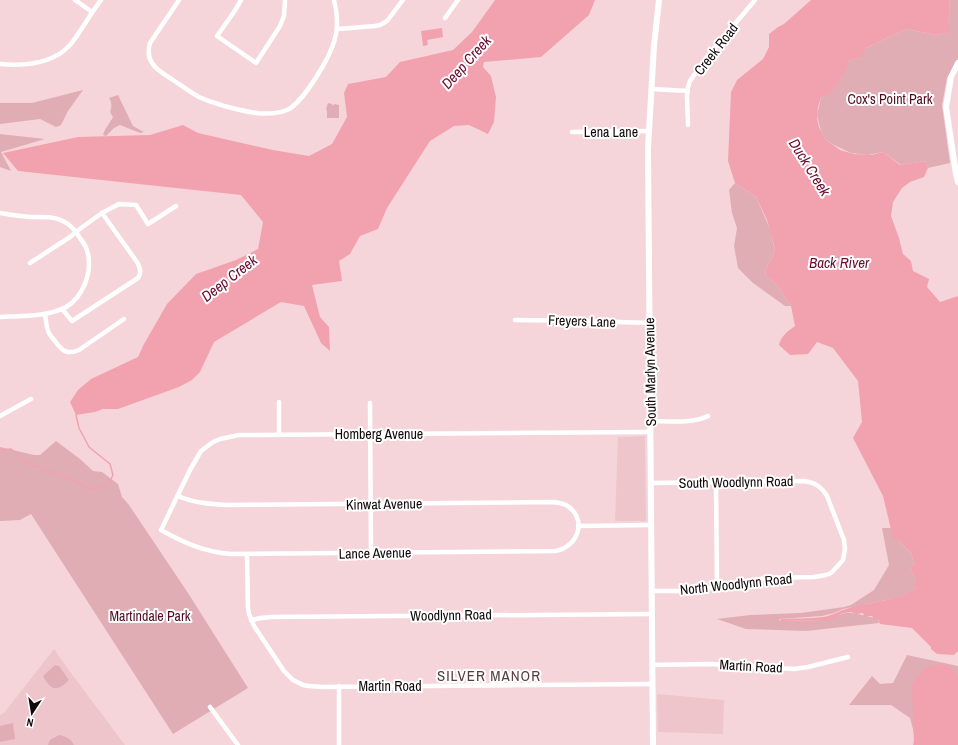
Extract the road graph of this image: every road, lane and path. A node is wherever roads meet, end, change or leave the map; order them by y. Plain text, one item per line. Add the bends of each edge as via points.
1 (74, 0) edge
2 (101, 0) edge
3 (179, 0) edge
4 (241, 0) edge
5 (285, 0) edge
6 (334, 0) edge
7 (402, 0) edge
8 (458, 0) edge
9 (659, 0) edge
10 (755, 0) edge
11 (92, 12) junction
12 (445, 18) dead end
13 (338, 29) junction
14 (958, 63) edge
15 (0, 64) edge
16 (651, 88) junction
17 (688, 91) junction
18 (688, 126) dead end
19 (649, 131) junction
20 (572, 132) dead end
21 (958, 182) edge
22 (176, 206) dead end
23 (0, 213) edge
24 (102, 213) junction
25 (76, 231) junction
26 (30, 263) dead end
27 (62, 309) junction
28 (45, 314) junction
29 (0, 317) edge
30 (124, 319) dead end
31 (515, 320) dead end
32 (649, 323) junction
33 (31, 399) dead end
34 (279, 402) dead end
35 (370, 403) dead end
36 (0, 416) edge
37 (708, 416) dead end
38 (650, 421) junction
39 (650, 432) junction
40 (279, 434) junction
41 (370, 434) junction
42 (716, 482) junction
43 (651, 483) junction
44 (178, 496) junction
45 (371, 504) junction
46 (651, 525) junction
47 (578, 526) junction
48 (161, 530) joint
49 (371, 553) junction
50 (247, 555) junction
51 (840, 564) joint
52 (717, 586) junction
53 (652, 591) junction
54 (652, 614) junction
55 (251, 620) junction
56 (848, 656) dead end
57 (652, 665) junction
58 (652, 684) junction
59 (339, 686) junction
60 (210, 707) dead end
61 (238, 745) edge
62 (339, 745) edge
63 (653, 745) edge

1 - 11 street
2 - 11 street
3 - 13 street via 150,43 148,49 152,64 190,92 210,102 249,112 269,114 287,110 297,103 326,60
4 - 5 street via 216,36 256,63 280,26 284,16
6 - 13 street
7 - 13 street via 387,21 380,25
8 - 12 street
9 - 16 street, South Marlyn Avenue
10 - 17 street, Creek Road via 703,62 690,81
11 - 15 street via 73,42 56,56 28,64
14 - 21 street via 951,77 946,107
16 - 17 street
16 - 19 street, South Marlyn Avenue
17 - 18 street, Creek Road
19 - 20 street, Lena Lane
19 - 32 street, South Marlyn Avenue
22 - 24 street via 148,224 136,205 119,204
23 - 25 street via 57,219
24 - 25 street
24 - 27 street via 137,262 140,275 72,321
25 - 26 street
25 - 27 street via 87,249 88,271 84,286 76,298
27 - 28 street
28 - 29 street
28 - 30 street via 49,333 66,352 79,350
31 - 32 street, Freyers Lane
32 - 38 street, South Marlyn Avenue
33 - 36 street
34 - 40 street
35 - 41 street
37 - 38 street via 694,420
38 - 39 street, South Marlyn Avenue
39 - 41 street, Homberg Avenue
39 - 43 street, South Marlyn Avenue
40 - 41 street, Homberg Avenue
40 - 44 street, Homberg Avenue via 229,436 213,442 201,451
41 - 45 street
42 - 43 street, South Woodlynn Road
42 - 51 street, South Woodlynn Road via 803,481 819,486 827,496 844,540 845,549
42 - 52 street
43 - 46 street, South Marlyn Avenue
44 - 45 street, Kinwat Avenue via 206,504 227,505
44 - 48 street, Homberg Avenue
45 - 47 street, Kinwat Avenue via 554,502 572,510
45 - 49 street
46 - 47 street
46 - 53 street, South Marlyn Avenue
47 - 49 street, Lance Avenue via 578,533 573,542 565,549 555,551
48 - 50 street, Lance Avenue via 200,549 221,554
49 - 50 street, Lance Avenue
50 - 55 street, Martin Road
51 - 52 street, North Woodlynn Road via 831,573 820,577 765,578
52 - 53 street, North Woodlynn Road via 692,591
53 - 54 street, South Marlyn Avenue
54 - 55 street, Woodlynn Road via 277,617
54 - 57 street, South Marlyn Avenue
55 - 59 street, Martin Road via 284,671 293,680 309,686
56 - 57 street, Martin Road via 794,669 711,664
57 - 58 street, South Marlyn Avenue
58 - 59 street, Martin Road
58 - 63 street, South Marlyn Avenue
59 - 62 street
60 - 61 street

